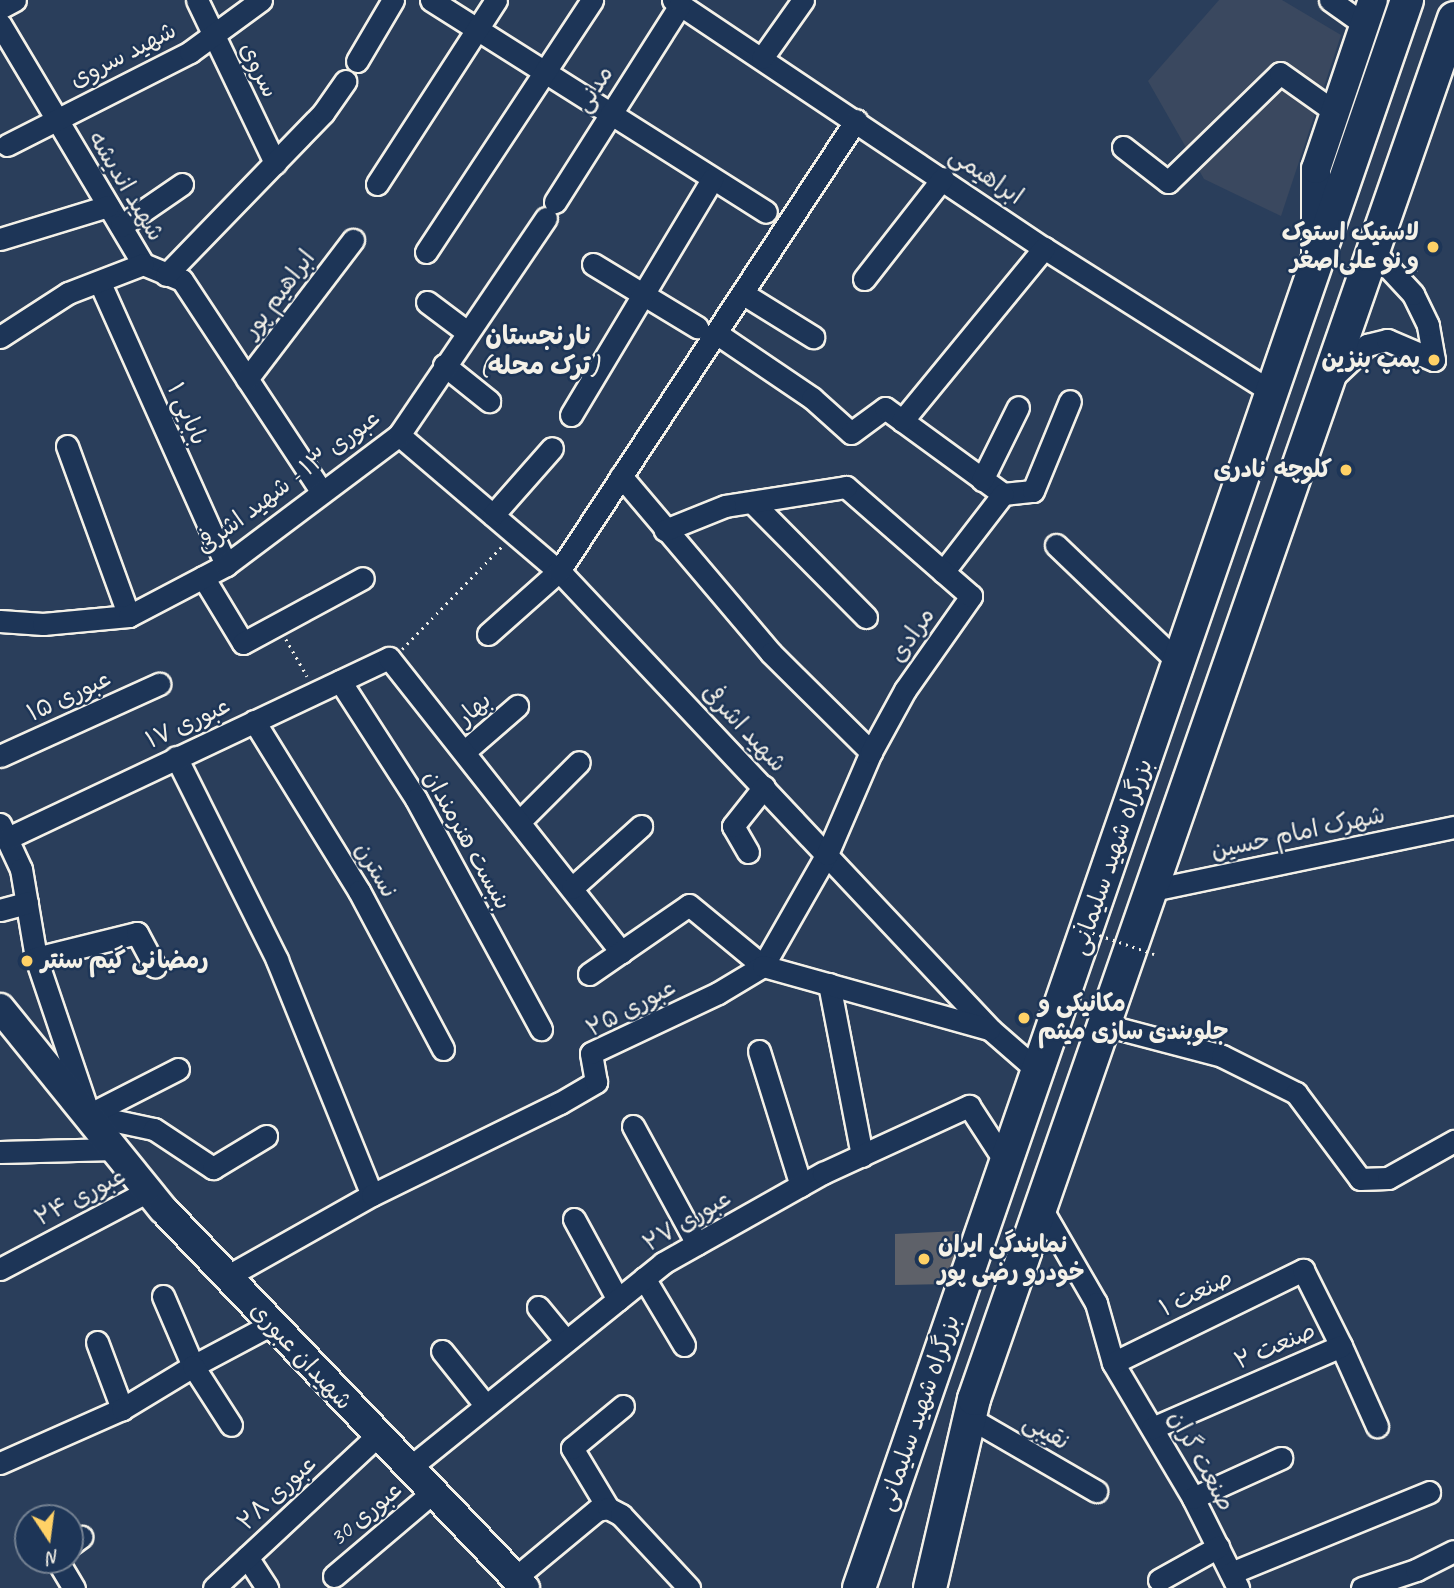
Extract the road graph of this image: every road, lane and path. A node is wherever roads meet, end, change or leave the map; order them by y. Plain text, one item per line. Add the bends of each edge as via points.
1 (15, 0) edge
2 (197, 0) edge
3 (261, 0) edge
4 (393, 0) edge
5 (431, 0) edge
6 (496, 0) edge
7 (592, 0) edge
8 (803, 0) edge
9 (1330, 0) edge
10 (1407, 0) edge
11 (676, 2) edge
12 (0, 8) edge
13 (1369, 12) edge
14 (1454, 18) edge
15 (476, 28) junction
16 (1, 29) edge
17 (212, 34) junction
18 (762, 58) junction
19 (357, 61) dead end
20 (545, 73) junction
21 (345, 81) dead end
22 (1335, 112) junction
23 (609, 113) junction
24 (56, 119) junction
25 (856, 120) junction
26 (7, 145) dead end
27 (1123, 147) dead end
28 (275, 163) junction
29 (943, 178) junction
30 (712, 179) junction
31 (182, 184) dead end
32 (377, 184) dead end
33 (108, 206) junction
34 (550, 210) joint
35 (766, 212) dead end
36 (121, 226) junction
37 (1, 237) edge
38 (353, 240) dead end
39 (1044, 248) junction
40 (426, 251) dead end
41 (1374, 252) junction
42 (143, 264) junction
43 (593, 264) dead end
44 (1316, 265) junction
45 (166, 275) junction
46 (864, 279) dead end
47 (100, 284) junction
48 (742, 293) junction
49 (644, 296) junction
50 (427, 302) dead end
51 (707, 330) junction
52 (467, 332) junction
53 (0, 337) edge
54 (813, 337) dead end
55 (444, 365) junction
56 (247, 379) junction
57 (1328, 385) junction
58 (1272, 392) junction
59 (489, 401) dead end
60 (1070, 401) dead end
61 (1017, 407) dead end
62 (571, 415) dead end
63 (902, 421) junction
64 (399, 435) junction
65 (67, 446) dead end
66 (552, 448) dead end
67 (621, 476) junction
68 (982, 480) junction
69 (322, 492) junction
70 (1003, 494) junction
71 (752, 502) junction
72 (493, 515) junction
73 (664, 530) junction
74 (514, 533) junction
75 (1056, 545) dead end
76 (226, 565) junction
77 (559, 571) junction
78 (943, 572) junction
79 (203, 577) junction
80 (363, 578) dead end
81 (129, 616) junction
82 (866, 617) dead end
83 (0, 621) edge
84 (278, 624) junction
85 (488, 634) dead end
86 (389, 658) junction
87 (1179, 663) junction
88 (340, 681) junction
89 (159, 684) dead end
90 (316, 692) junction
91 (517, 706) dead end
92 (254, 721) junction
93 (465, 751) junction
94 (871, 752) junction
95 (0, 756) edge
96 (176, 757) junction
97 (579, 762) dead end
98 (764, 787) junction
99 (520, 821) junction
100 (641, 825) dead end
101 (1454, 827) edge
102 (5, 831) edge
103 (748, 852) dead end
104 (827, 854) junction
105 (572, 888) junction
106 (1152, 890) junction
107 (27, 903) junction
108 (0, 911) edge
109 (1073, 926) dead end
110 (621, 952) junction
111 (1154, 954) dead end
112 (36, 958) junction
113 (763, 965) junction
114 (155, 967) dead end
115 (589, 974) dead end
116 (829, 984) junction
117 (0, 1008) edge
118 (58, 1023) junction
119 (1104, 1025) junction
120 (541, 1029) dead end
121 (991, 1030) junction
122 (29, 1044) junction
123 (443, 1049) dead end
124 (759, 1051) dead end
125 (178, 1069) dead end
126 (1038, 1071) junction
127 (88, 1115) junction
128 (633, 1126) dead end
129 (267, 1136) dead end
130 (1454, 1141) edge
131 (115, 1149) junction
132 (0, 1152) edge
133 (862, 1156) junction
134 (1006, 1163) junction
135 (801, 1186) junction
136 (148, 1191) junction
137 (372, 1195) junction
138 (1041, 1208) junction
139 (574, 1219) dead end
140 (697, 1244) junction
141 (0, 1269) edge
142 (1303, 1270) joint
143 (228, 1276) junction
144 (644, 1278) junction
145 (163, 1296) dead end
146 (618, 1300) junction
147 (538, 1307) dead end
148 (272, 1324) junction
149 (566, 1341) junction
150 (97, 1342) dead end
151 (684, 1345) dead end
152 (1341, 1346) junction
153 (442, 1351) dead end
154 (1113, 1363) junction
155 (193, 1366) junction
156 (486, 1406) junction
157 (623, 1406) dead end
158 (972, 1408) junction
159 (122, 1409) junction
160 (231, 1425) dead end
161 (1377, 1426) dead end
162 (1152, 1428) junction
163 (376, 1437) junction
164 (1281, 1458) dead end
165 (0, 1463) edge
166 (408, 1469) junction
167 (1096, 1491) dead end
168 (1429, 1492) dead end
169 (432, 1493) junction
170 (1193, 1498) junction
171 (608, 1508) junction
172 (1218, 1547) junction
173 (1454, 1550) edge
174 (937, 1555) junction
175 (247, 1558) junction
176 (334, 1576) dead end
177 (1421, 1579) edge
178 (1160, 1580) dead end
179 (1235, 1580) edge
180 (520, 1583) edge
181 (214, 1588) edge
182 (267, 1588) edge
183 (689, 1588) edge
184 (859, 1588) edge
185 (917, 1588) edge
186 (930, 1588) edge
187 (1362, 1588) edge

1 - 12 street
2 - 17 street, سروی
3 - 17 street, شهید سروی
4 - 19 street
5 - 15 street
6 - 15 street
7 - 20 street
8 - 18 street
9 - 13 street
10 - 44 highway, بزرگراه شهید سلیمانی
11 - 18 street, ابراهیمی
11 - 23 street, مدنی
13 - 22 main road
14 - 41 highway, بزرگراه شهید سلیمانی
15 - 20 street
15 - 32 street
16 - 24 street, شهید اندیشه
17 - 24 street, شهید سروی via 190,52
17 - 28 street, سروی
18 - 25 street, ابراهیمی
20 - 23 street
20 - 40 street
21 - 28 street via 323,113
22 - 27 street via 1280,73 1168,182
22 - 44 main road via 1314,180
23 - 30 street
23 - 34 street, مدنی
24 - 26 street, شهید سروی
24 - 33 street, شهید اندیشه
25 - 29 street, ابراهیمی
25 - 48 street
28 - 45 street
29 - 39 street, ابراهیمی
29 - 46 street
30 - 35 street
30 - 49 street
31 - 36 street
33 - 36 street, شهید اندیشه
33 - 37 street
34 - 52 street, عبوری ۱۳ - شهید اشرفی
36 - 42 street, شهید اندیشه
38 - 56 street, ابراهیم پور
39 - 58 street, ابراهیمی
39 - 63 street
41 - 57 highway, بزرگراه شهید سلیمانی
41 - 57 street via 1413,294 1428,326 1434,360 1387,340 1367,345
42 - 45 street, شهید اندیشه
42 - 47 street
43 - 49 street
44 - 58 highway, بزرگراه شهید سلیمانی
45 - 56 street, شهید اندیشه via 182,280
47 - 53 street via 68,293
47 - 76 street, بابایی ۱
48 - 51 street
48 - 54 street
49 - 51 street
49 - 62 street
50 - 52 street
51 - 63 street via 812,398 851,433 885,408
51 - 67 street
52 - 55 street, عبوری ۱۳ - شهید اشرفی
55 - 59 street
55 - 64 street, عبوری ۱۳ - شهید اشرفی
56 - 69 street, شهید اندیشه
57 - 106 highway, بزرگراه شهید سلیمانی
58 - 87 highway, بزرگراه شهید سلیمانی
60 - 70 street via 1033,491
61 - 68 street
63 - 68 street
64 - 69 street, عبوری ۱۳ - شهید اشرفی
64 - 72 street, شهید اشرفی
65 - 81 street
66 - 72 street
67 - 73 street
67 - 77 street
68 - 70 street
69 - 76 street, عبوری ۱۳ - شهید اشرفی
70 - 78 street
71 - 73 street via 725,506
71 - 78 street, مرادی via 846,488
71 - 82 street
72 - 74 street, شهید اشرفی
73 - 94 street via 771,653
74 - 77 street, شهید اشرفی
74 - 86 path
75 - 87 street
76 - 79 street, عبوری ۱۳ - شهید اشرفی
77 - 85 street
77 - 98 street, شهید اشرفی
78 - 94 street, مرادی via 971,596 905,690
79 - 81 street, عبوری ۱۳ - شهید اشرفی
79 - 84 street via 243,643
80 - 84 street
81 - 83 street, عبوری ۱۳ - شهید اشرفی via 43,624
84 - 90 path
86 - 88 street, عبوری ۱۷
86 - 93 street
87 - 126 highway, بزرگراه شهید سلیمانی
88 - 90 street, عبوری ۱۷
88 - 120 street, بنبست هنرمندان via 416,799
89 - 95 street, عبوری ۱۵
90 - 92 street, عبوری ۱۷
91 - 93 street, بهار
92 - 96 street, عبوری ۱۷
92 - 123 street, نسترن via 359,891
93 - 99 street
94 - 104 street, مرادی
96 - 102 street, عبوری ۱۷
96 - 137 street via 276,960
97 - 99 street
98 - 103 street via 733,826
98 - 104 street, شهید اشرفی
99 - 105 street
100 - 105 street
101 - 106 street, شهرک امام حسین
102 - 107 street, شهیدان عبوری
104 - 113 street, مرادی
104 - 121 street, شهید اشرفی
105 - 110 street
106 - 119 highway, بزرگراه شهید سلیمانی
107 - 108 street
107 - 112 street, شهیدان عبوری
109 - 111 path, bridge
110 - 113 street via 689,905
110 - 115 street
112 - 114 street via 137,933
112 - 118 street, شهیدان عبوری
113 - 116 street
113 - 137 street, عبوری ۲۵ via 718,993 591,1053 596,1082 561,1103
116 - 121 street
116 - 133 street
117 - 122 main road, شهیدان عبوری
118 - 122 street
118 - 127 street, شهیدان عبوری
119 - 130 street via 1222,1056 1296,1094 1360,1179 1388,1178
119 - 138 highway, بزرگراه شهید سلیمانی
121 - 126 street, شهید اشرفی
122 - 127 main road, شهیدان عبوری
124 - 135 street
125 - 127 street
126 - 134 highway, بزرگراه شهید سلیمانی
127 - 129 street via 154,1129 213,1168
127 - 131 main road, شهیدان عبوری
128 - 140 street
131 - 132 street
131 - 136 main road, شهیدان عبوری
133 - 134 street, عبوری ۲۷ via 969,1106
133 - 135 street, عبوری ۲۷
134 - 184 highway, بزرگراه شهید سلیمانی
135 - 140 street, عبوری ۲۷
136 - 141 street, عبوری ۲۴
136 - 143 main road, شهیدان عبوری
137 - 143 street, عبوری ۲۵
138 - 154 street, صنعت گران via 1096,1303
138 - 158 highway, بزرگراه شهید سلیمانی
139 - 146 street
140 - 144 street, عبوری ۲۷
142 - 152 street, صنعت ۲
142 - 154 street, صنعت ۱
143 - 148 main road, شهیدان عبوری
144 - 146 street, عبوری ۲۷
144 - 151 street
145 - 155 street
146 - 149 street, عبوری ۲۷
147 - 149 street
148 - 155 street
148 - 163 main road, شهیدان عبوری
149 - 156 street, عبوری ۲۷
150 - 159 street
152 - 161 street
152 - 162 street, صنعت ۲
153 - 156 street
154 - 162 street, صنعت گران
155 - 159 street
155 - 160 street
156 - 166 street, عبوری ۲۷
157 - 171 street via 572,1448
158 - 167 street, نقیبی
158 - 174 highway, بزرگراه شهید سلیمانی
159 - 165 street
162 - 170 street, صنعت گران
163 - 166 main road, شهیدان عبوری
163 - 175 street, عبوری ۲۸
164 - 170 street
166 - 169 main road, شهیدان عبوری
168 - 179 street
169 - 176 street, عبوری 30
169 - 180 main road, شهیدان عبوری
170 - 172 street, صنعت گران
171 - 180 street via 597,1510
171 - 183 street via 621,1515
172 - 178 street
172 - 179 street, صنعت گران
173 - 177 street
174 - 185 highway
174 - 186 highway, بزرگراه شهید سلیمانی
175 - 181 street, عبوری ۲۸
175 - 182 street
177 - 187 street

